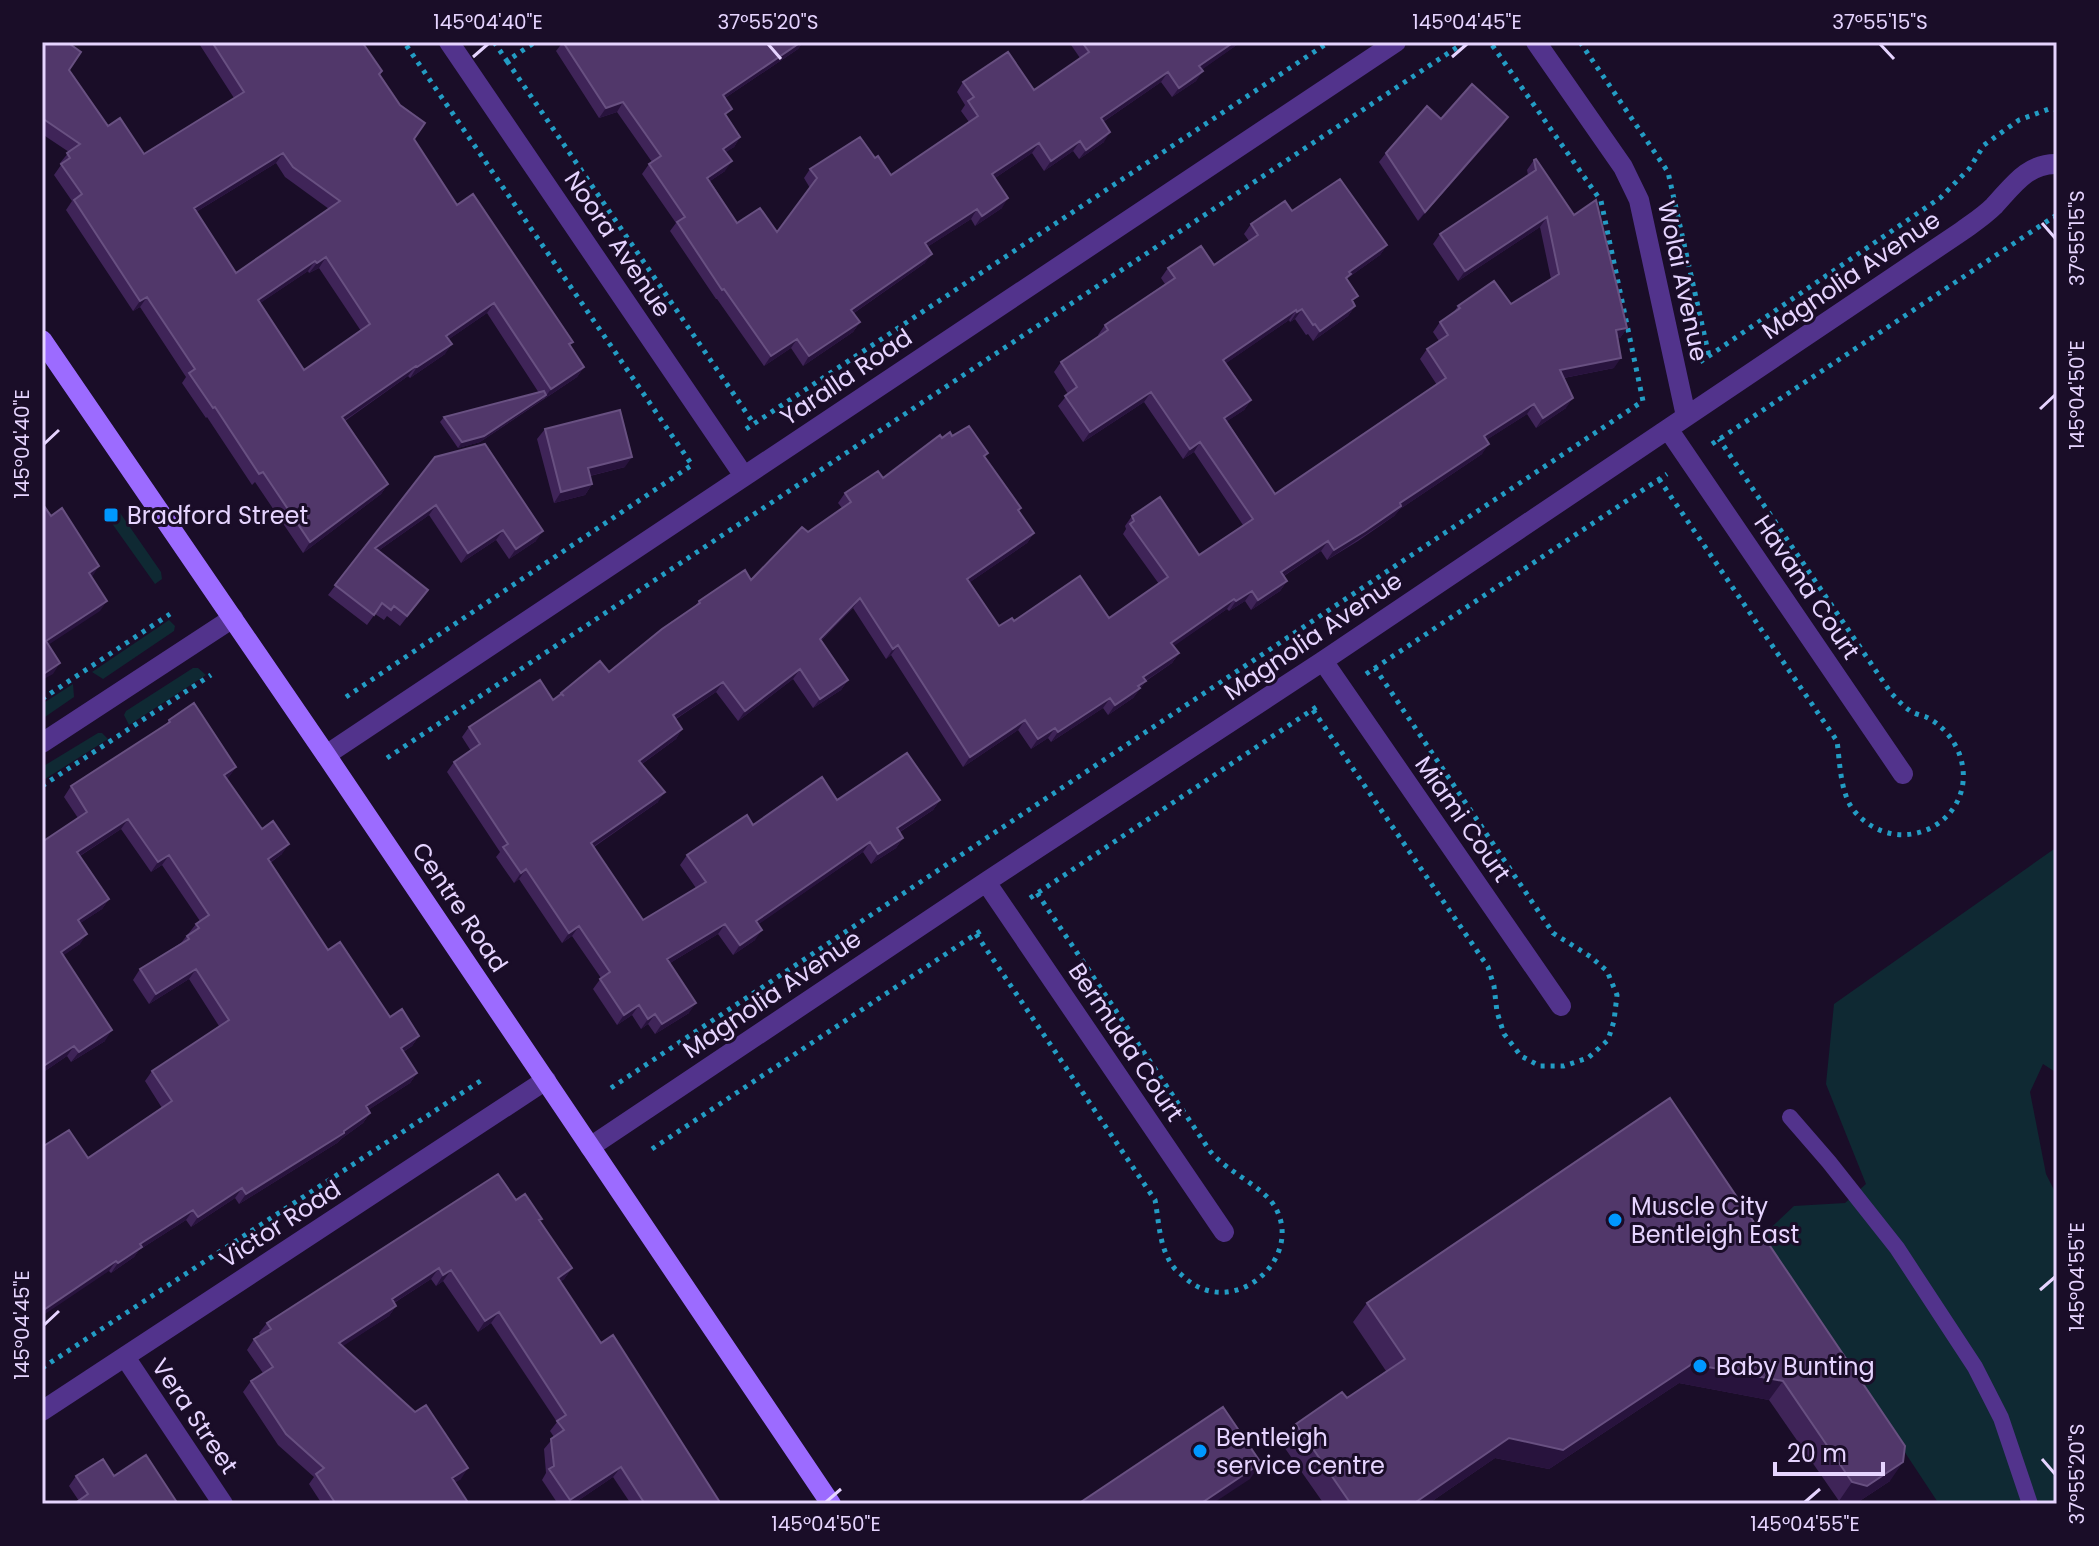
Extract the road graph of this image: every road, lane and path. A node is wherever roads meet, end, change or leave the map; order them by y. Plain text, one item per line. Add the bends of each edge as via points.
1 (404, 42) edge
2 (494, 42) edge
3 (535, 42) edge
4 (1329, 42) edge
5 (1396, 42) edge
6 (1465, 42) edge
7 (1490, 42) edge
8 (1536, 42) edge
9 (459, 46) edge
10 (507, 61) junction
11 (2057, 110) edge
12 (2057, 164) edge
13 (42, 340) edge
14 (1677, 378) junction
15 (1643, 401) junction
16 (1686, 416) junction
17 (754, 424) junction
18 (1668, 429) junction
19 (724, 444) junction
20 (692, 465) junction
21 (744, 476) junction
22 (170, 614) dead end
23 (233, 618) junction
24 (1323, 661) junction
25 (211, 675) dead end
26 (346, 697) dead end
27 (42, 699) edge
28 (42, 743) edge
29 (326, 755) junction
30 (387, 758) dead end
31 (1903, 774) dead end
32 (42, 786) edge
33 (986, 882) junction
34 (1561, 1006) dead end
35 (485, 1078) dead end
36 (546, 1080) junction
37 (611, 1088) dead end
38 (1790, 1117) dead end
39 (590, 1147) junction
40 (1224, 1232) dead end
41 (125, 1357) junction
42 (42, 1368) edge
43 (42, 1411) edge
44 (223, 1504) edge
45 (831, 1504) edge
46 (2030, 1504) edge

1 - 20 path
2 - 10 path
3 - 10 path
4 - 17 path
5 - 21 street, Yaralla Road
6 - 30 path
7 - 15 path via 1601,201
8 - 14 street, Wolai Avenue via 1634,186
9 - 19 street, Noora Avenue
10 - 17 path
11 - 14 path via 2019,120 1984,145 1940,198
12 - 16 street, Magnolia Avenue via 2035,166 1962,231
13 - 23 main road, Centre Road
14 - 15 path
14 - 16 street, Wolai Avenue
15 - 37 path
16 - 18 street, Magnolia Avenue
17 - 19 path
18 - 24 street, Magnolia Avenue
18 - 31 street, Havana Court
19 - 20 path
19 - 21 street, Noora Avenue
20 - 26 path
21 - 29 street, Yaralla Road
22 - 27 path
23 - 28 street
23 - 29 main road, Centre Road
24 - 33 street, Magnolia Avenue
24 - 34 street, Miami Court
25 - 32 path
29 - 36 main road, Centre Road
33 - 39 street, Magnolia Avenue
33 - 40 street, Bermuda Court
35 - 42 path
36 - 39 main road, Centre Road
36 - 41 street, Victor Road
38 - 46 lane via 1897,1248 1975,1367 2001,1418
39 - 45 main road, Centre Road
41 - 43 street, Victor Road
41 - 44 street, Vera Street

